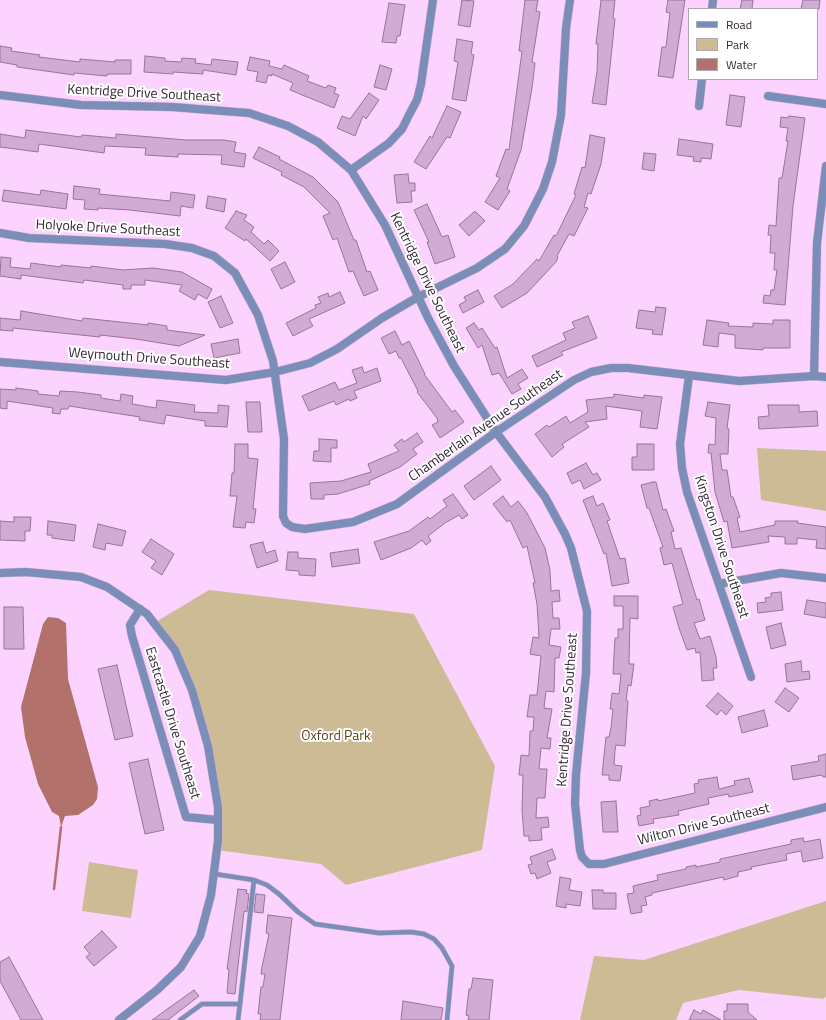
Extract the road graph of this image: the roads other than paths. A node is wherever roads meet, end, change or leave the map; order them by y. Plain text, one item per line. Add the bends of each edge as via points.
1 (433, 0) edge
2 (570, 0) edge
3 (702, 80) edge
4 (0, 95) edge
5 (768, 96) dead end
6 (826, 104) edge
7 (699, 106) dead end
8 (826, 166) edge
9 (351, 170) junction
10 (0, 233) edge
11 (418, 297) junction
12 (0, 362) edge
13 (275, 372) junction
14 (689, 376) junction
15 (814, 376) junction
16 (826, 377) edge
17 (496, 432) junction
18 (286, 523) joint
19 (0, 573) edge
20 (826, 578) edge
21 (720, 584) junction
22 (140, 609) junction
23 (751, 677) dead end
24 (826, 807) edge
25 (218, 820) junction
26 (588, 864) joint
27 (215, 874) junction
28 (254, 880) junction
29 (240, 1004) junction
30 (119, 1020) edge
31 (180, 1020) edge
32 (238, 1020) edge
33 (447, 1020) edge

1 - 9 street via 428,46 417,100 402,129
2 - 11 street, Weymouth Drive Southeast via 558,135 548,175 524,226 505,249 477,268
3 - 7 street
4 - 9 street, Kentridge Drive Southeast via 81,105 172,107 249,113 288,126 318,142
5 - 6 street
8 - 15 street via 816,243
9 - 11 street, Kentridge Drive Southeast via 385,225
10 - 13 street, Holyoke Drive Southeast via 29,238 165,244 192,248 214,256 236,273 248,294 258,315
11 - 13 street, Weymouth Drive Southeast via 310,363
11 - 17 street, Kentridge Drive Southeast via 454,366
12 - 13 street, Weymouth Drive Southeast via 226,380
13 - 18 street, Holyoke Drive Southeast via 284,439 283,516
14 - 15 street, Chamberlain Avenue Southeast via 738,381
14 - 17 street, Chamberlain Avenue Southeast via 628,368 591,372 574,380
14 - 21 street, Kingston Drive Southeast via 680,444 682,468 686,492
15 - 16 street, Chamberlain Avenue Southeast
17 - 18 street, Chamberlain Avenue Southeast via 417,491 373,515 353,522 305,529 292,527
17 - 26 street, Kentridge Drive Southeast via 545,497 566,534 587,611 586,673 575,804 580,850
19 - 22 street, Eastcastle Drive Southeast via 81,576 107,587
20 - 21 street via 781,573
21 - 23 street, Kingston Drive Southeast
22 - 25 street, Eastcastle Drive Southeast via 147,614 175,650 192,690 208,746
22 - 25 street, Eastcastle Drive Southeast via 130,625 132,636 186,817
24 - 26 street, Wilton Drive Southeast via 604,864
25 - 27 street, Eastcastle Drive Southeast
27 - 28 lane
27 - 30 street, Eastcastle Drive Southeast via 200,936 182,967
28 - 29 lane
28 - 33 lane via 267,885 315,924 379,933 411,932 434,939 452,966
29 - 31 lane via 202,1004
29 - 32 lane

